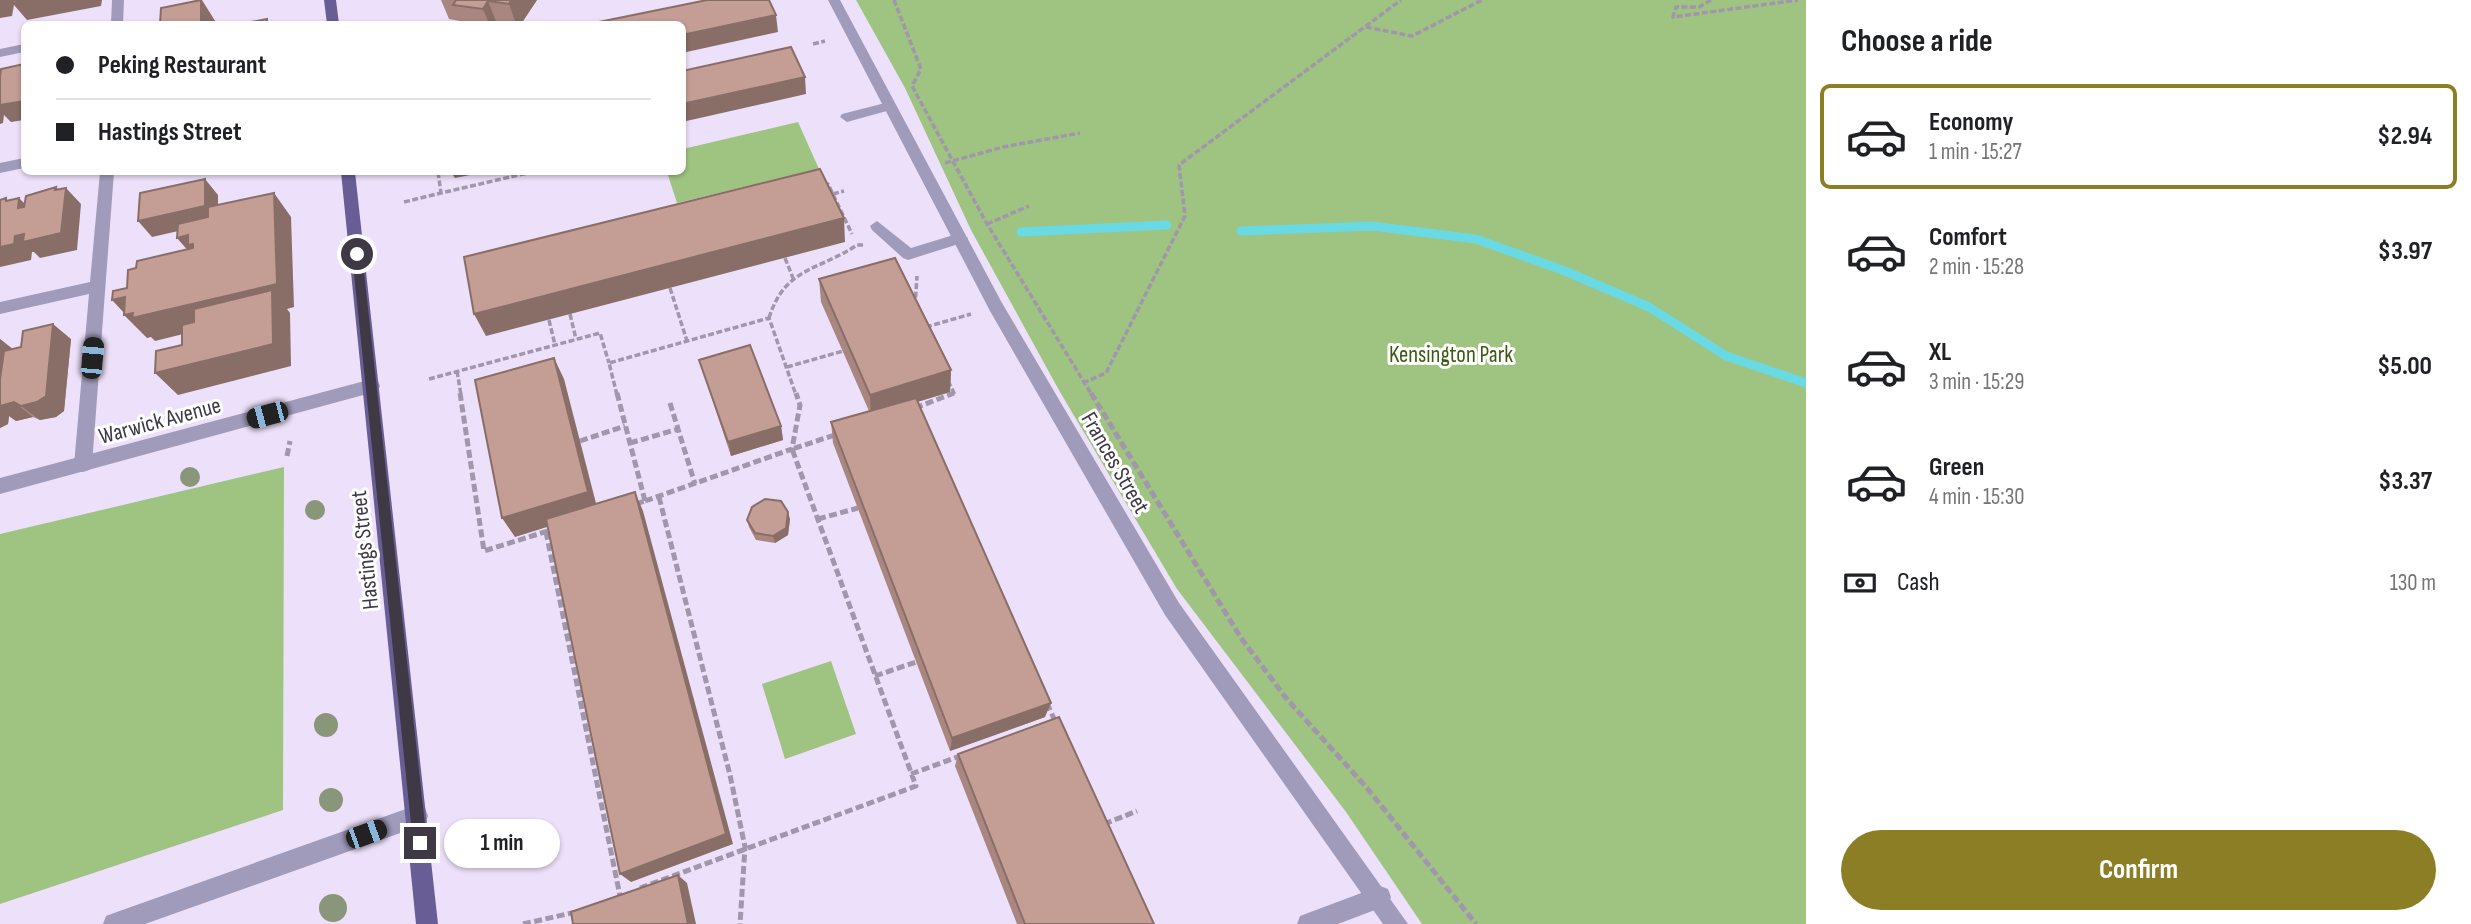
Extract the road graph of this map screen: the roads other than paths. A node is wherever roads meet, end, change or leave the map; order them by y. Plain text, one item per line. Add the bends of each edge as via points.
1 (118, 0) edge
2 (330, 0) edge
3 (834, 0) edge
4 (117, 21) edge
5 (332, 21) edge
6 (21, 49) edge
7 (0, 53) edge
8 (889, 106) junction
9 (847, 117) dead end
10 (21, 164) edge
11 (0, 168) edge
12 (107, 175) edge
13 (348, 175) edge
14 (877, 226) dead end
15 (960, 238) junction
16 (97, 286) junction
17 (0, 308) edge
18 (372, 386) junction
19 (83, 465) junction
20 (0, 486) edge
21 (417, 816) junction
22 (1380, 897) junction
23 (114, 924) edge
24 (427, 924) edge
25 (1308, 924) edge
26 (1397, 924) edge

1 - 4 street
2 - 5 main road
3 - 8 street, Frances Street
6 - 7 street
8 - 9 street
8 - 15 street, Frances Street
10 - 11 street
12 - 16 street
13 - 18 main road, Hastings Street
14 - 15 street via 908,254
15 - 22 street, Frances Street via 1172,609
16 - 17 street
16 - 19 street
18 - 19 street, Warwick Avenue
18 - 21 main road, Hastings Street
19 - 20 street, Warwick Avenue
21 - 23 street
21 - 24 main road, Hastings Street
22 - 25 street
22 - 26 street, Frances Street

